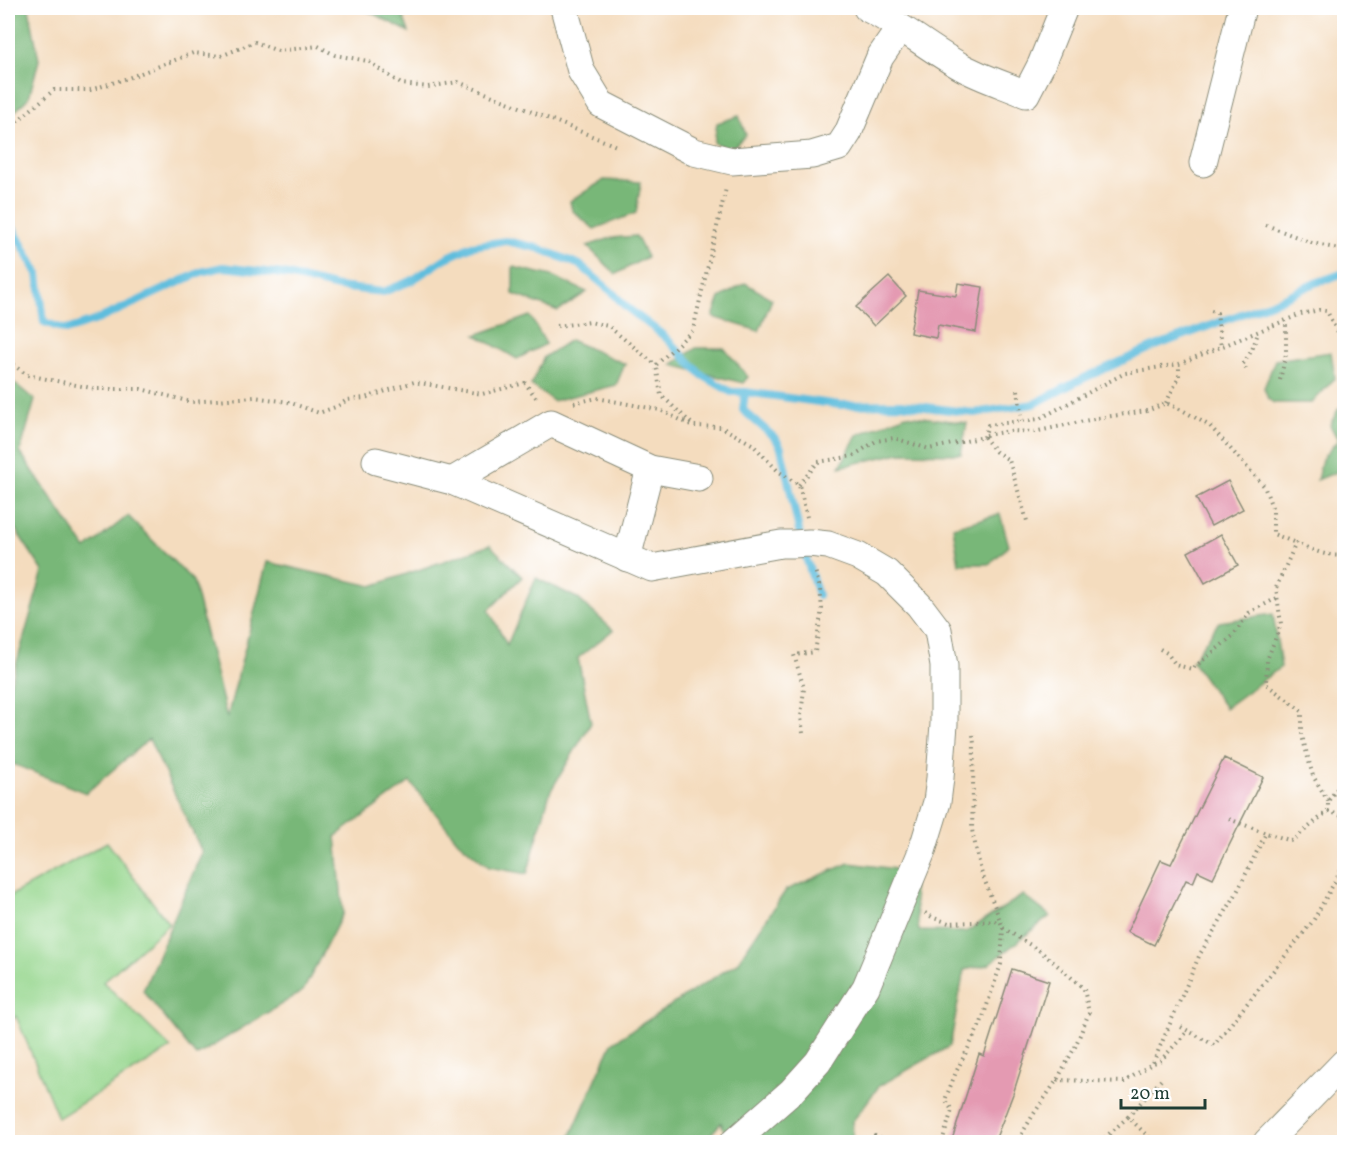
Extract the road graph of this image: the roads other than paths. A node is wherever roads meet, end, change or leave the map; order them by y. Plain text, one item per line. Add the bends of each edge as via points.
1 (564, 8) edge
2 (1064, 8) edge
3 (1242, 8) edge
4 (885, 15) edge
5 (1203, 163) dead end
6 (376, 461) dead end
7 (650, 468) junction
8 (699, 478) dead end
9 (452, 481) junction
10 (627, 558) junction
11 (1344, 1063) edge
12 (734, 1143) edge
13 (1268, 1143) edge

1 - 4 street via 581,71 601,104 694,152 732,161 812,155 839,147 880,57
2 - 4 street via 1026,94 963,68
3 - 5 street
6 - 9 street
7 - 8 street
7 - 9 street via 551,423
7 - 10 street
9 - 10 street
10 - 12 street via 652,568 781,544 828,545 858,556 886,573 920,605 938,630 944,666 944,724 937,802 922,851 866,987 818,1062
11 - 13 street

